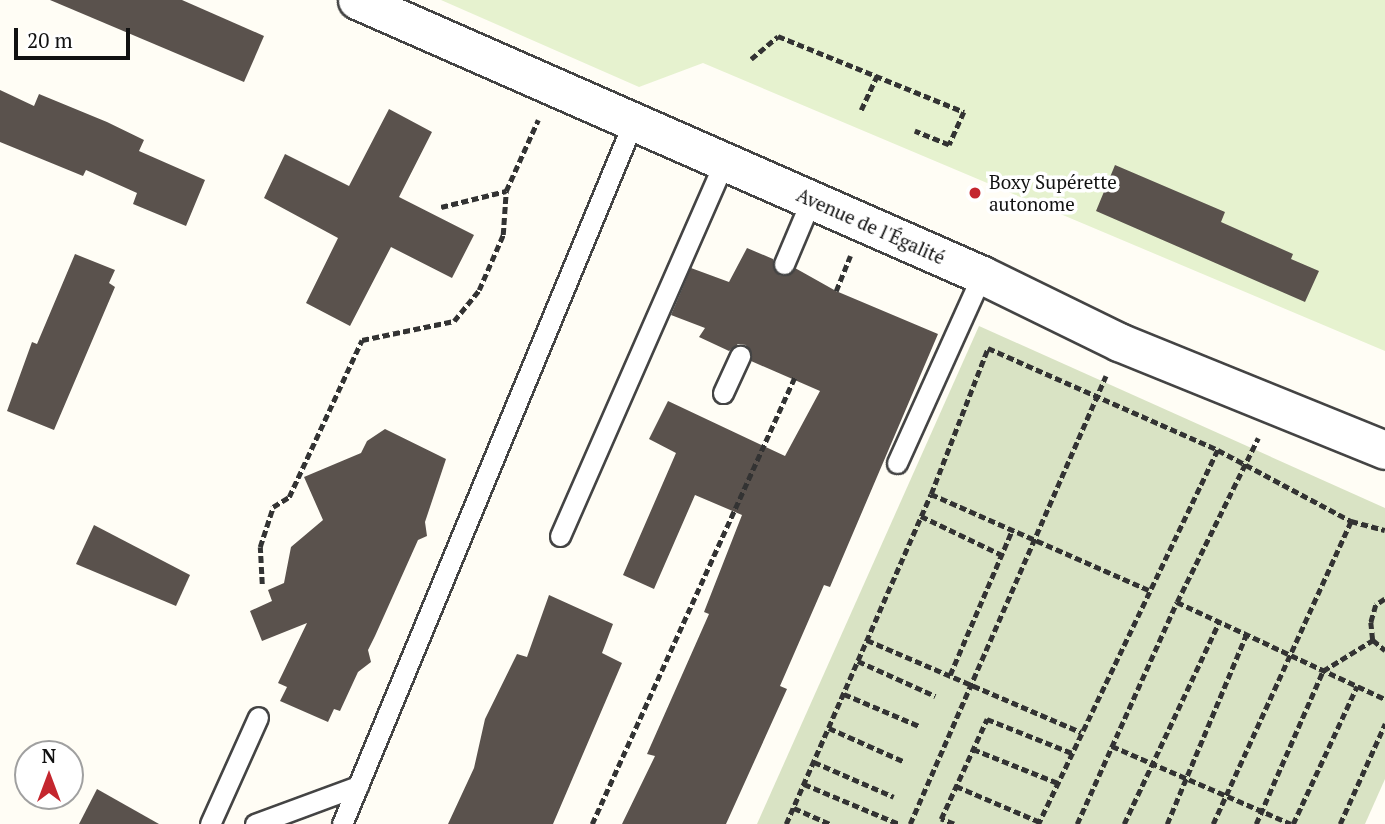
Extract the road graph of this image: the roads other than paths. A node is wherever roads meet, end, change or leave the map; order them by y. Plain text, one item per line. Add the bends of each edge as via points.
1 (357, 0) edge
2 (634, 120) junction
3 (725, 161) junction
4 (811, 200) junction
5 (784, 264) dead end
6 (982, 275) junction
7 (740, 356) dead end
8 (723, 393) dead end
9 (1385, 450) edge
10 (897, 463) dead end
11 (560, 536) dead end
12 (258, 718) dead end
13 (358, 786) junction
14 (209, 824) edge
15 (255, 824) edge
16 (342, 824) edge

1 - 2 street, Avenue de l'Égalité
2 - 3 street, Avenue de l'Égalité
2 - 13 lane
3 - 4 street, Avenue de l'Égalité
3 - 11 lane
4 - 5 lane
4 - 6 street, Avenue de l'Égalité
6 - 9 street, Avenue de l'Égalité via 1119,342
6 - 10 lane
7 - 8 lane
12 - 14 lane
13 - 15 lane
13 - 16 lane

